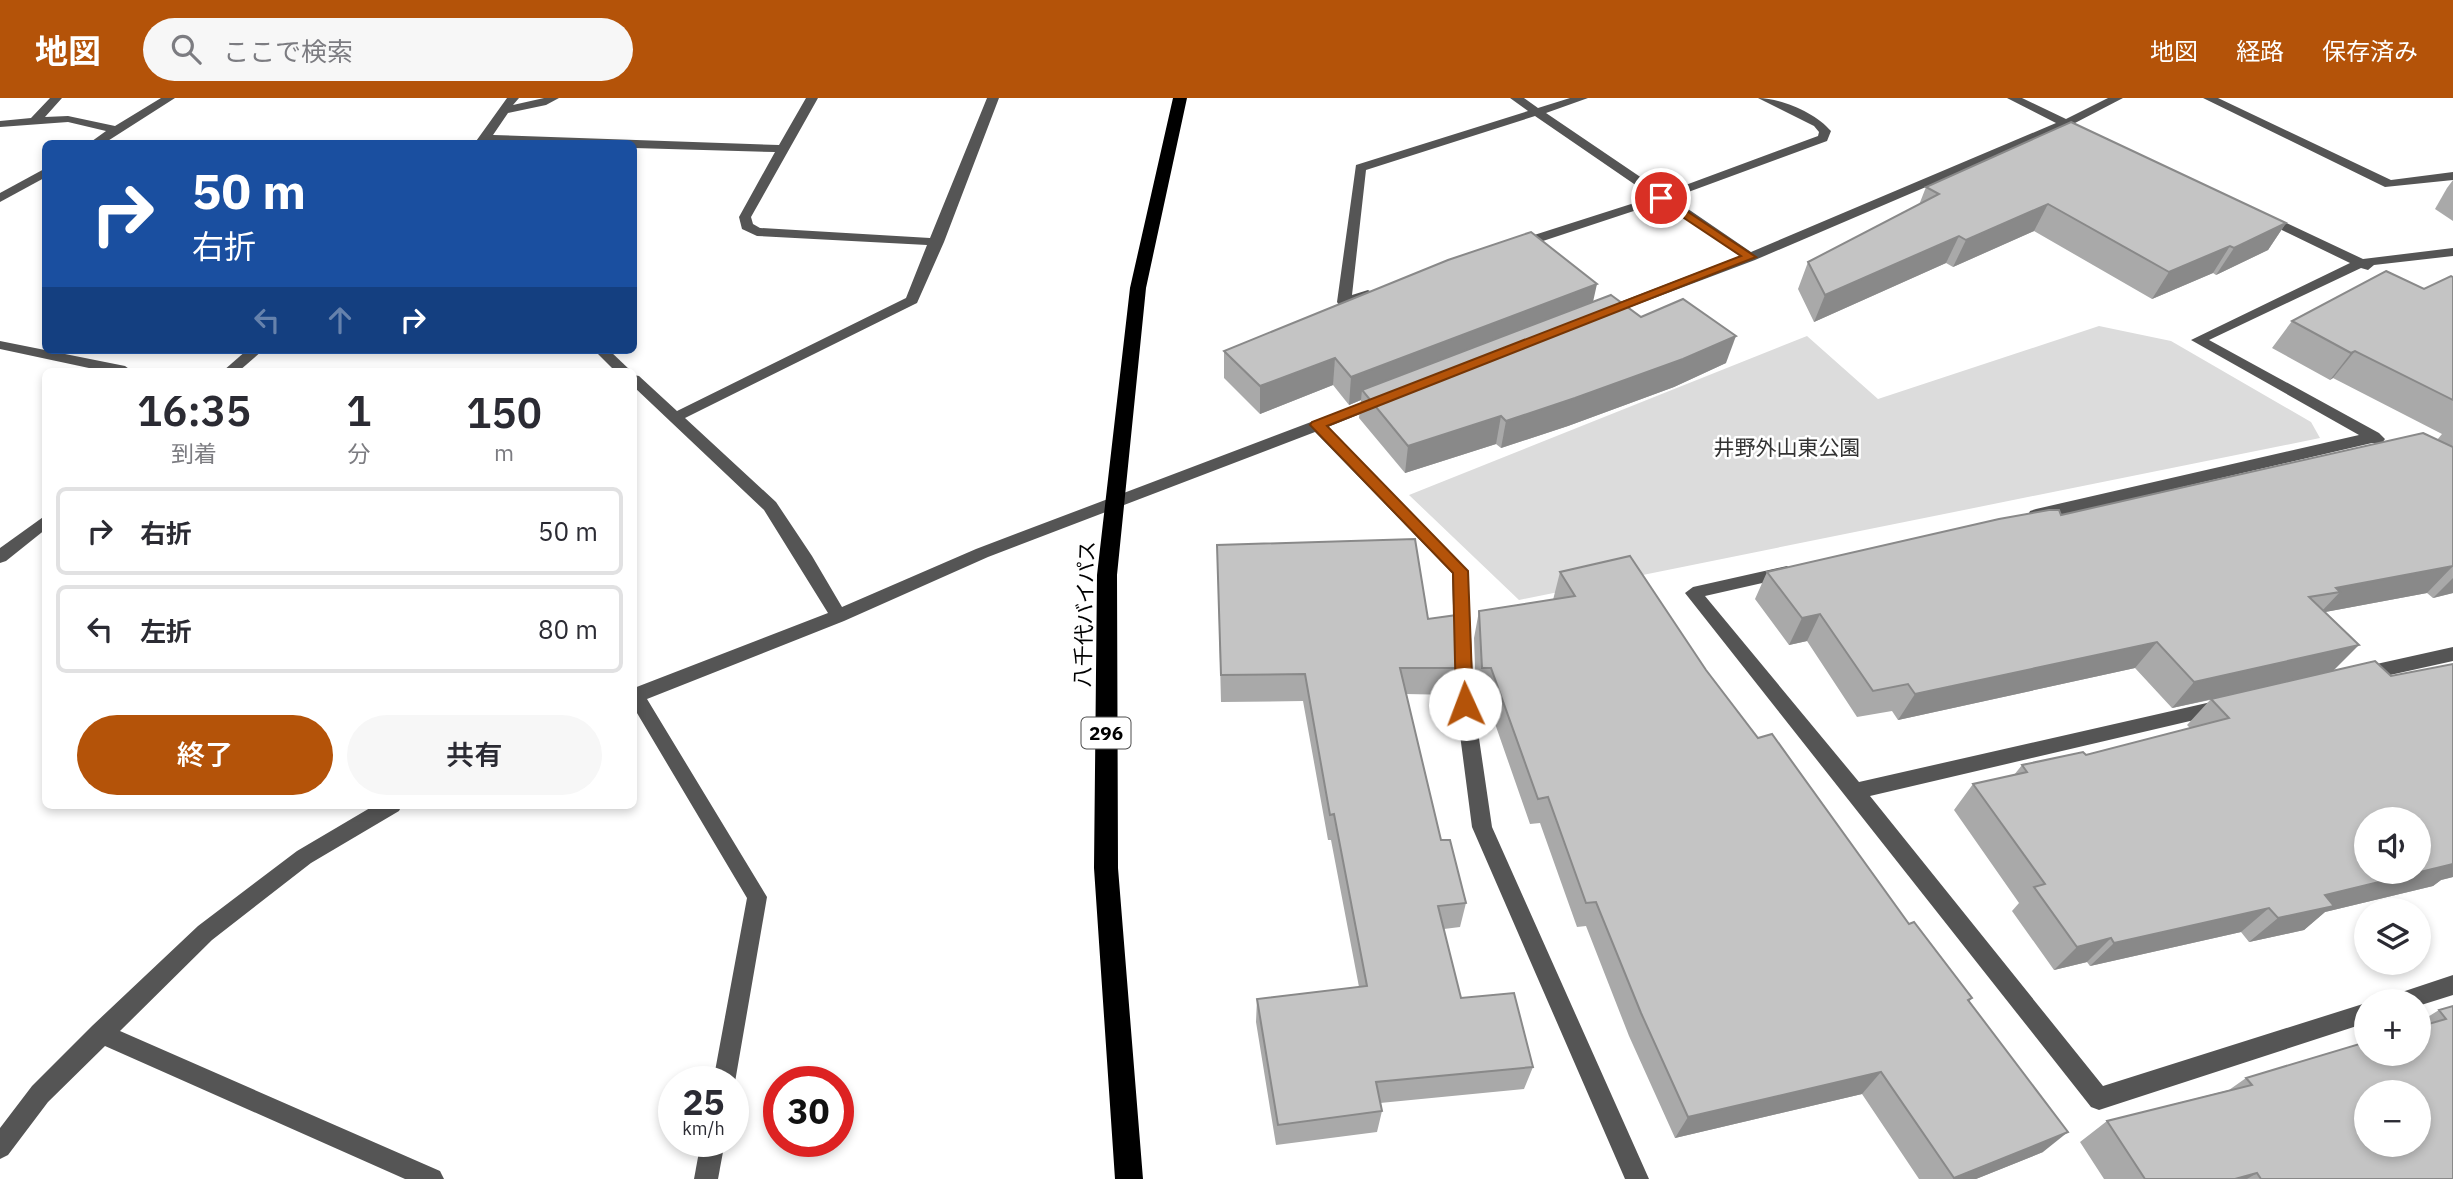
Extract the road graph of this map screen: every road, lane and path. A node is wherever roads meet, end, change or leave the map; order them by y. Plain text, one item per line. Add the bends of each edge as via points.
1 (56, 98) edge
2 (169, 98) edge
3 (513, 98) edge
4 (553, 98) edge
5 (813, 98) edge
6 (993, 98) edge
7 (1180, 98) edge
8 (1516, 98) edge
9 (1582, 98) edge
10 (1764, 98) edge
11 (2013, 98) edge
12 (2117, 98) edge
13 (2209, 98) edge
14 (503, 111) junction
15 (1538, 112) junction
16 (34, 121) junction
17 (0, 124) edge
18 (2072, 126) junction
19 (116, 130) junction
20 (100, 140) edge
21 (482, 140) edge
22 (637, 144) edge
23 (784, 149) junction
24 (42, 174) edge
25 (2453, 176) edge
26 (0, 198) edge
27 (1661, 198) junction
28 (2250, 210) edge
29 (937, 242) junction
30 (1503, 250) edge
31 (2453, 252) edge
32 (1750, 257) junction
33 (2360, 262) junction
34 (2384, 274) edge
35 (1384, 289) edge
36 (1585, 321) edge
37 (0, 345) edge
38 (42, 354) edge
39 (43, 354) edge
40 (251, 354) edge
41 (605, 354) edge
42 (111, 368) edge
43 (234, 368) edge
44 (621, 368) edge
45 (637, 382) edge
46 (1394, 395) edge
47 (676, 417) junction
48 (1317, 425) junction
49 (2020, 518) edge
50 (42, 523) edge
51 (0, 557) edge
52 (1802, 568) edge
53 (838, 615) junction
54 (2453, 654) edge
55 (2344, 679) edge
56 (637, 694) edge
57 (637, 700) edge
58 (2235, 704) edge
59 (1855, 791) junction
60 (385, 809) edge
61 (2453, 985) edge
62 (2431, 992) edge
63 (2354, 1017) edge
64 (100, 1032) junction
65 (727, 1066) edge
66 (0, 1147) edge
67 (710, 1157) edge
68 (432, 1179) edge
69 (706, 1179) edge
70 (1129, 1179) edge
71 (1636, 1179) edge

1 - 16 street
2 - 19 street
3 - 14 street
4 - 14 street
5 - 23 street
6 - 29 street
7 - 70 highway, 八千代バイパス / 296 via 1138,288 1107,575 1106,868
8 - 15 street
9 - 15 street
10 - 27 street via 1818,124 1825,131 1823,138
11 - 18 street
12 - 18 street
13 - 25 street via 2389,184
14 - 21 street
15 - 27 street
15 - 35 street via 1360,168 1345,302
16 - 17 street
16 - 19 street via 68,119
18 - 32 street
19 - 20 street
22 - 23 street
23 - 29 street via 745,217 747,226 757,232
24 - 26 street
27 - 30 street
27 - 32 street
28 - 33 street
29 - 47 street via 912,300
31 - 33 street
32 - 36 street
33 - 34 street
33 - 49 street via 2198,340 2380,441
37 - 38 street
39 - 42 street
40 - 43 street
41 - 44 street
45 - 47 street
46 - 48 street
47 - 53 street via 770,506
48 - 53 street via 982,553
48 - 71 street via 1460,571 1465,704 1482,827
50 - 51 street
52 - 59 street via 1693,593
53 - 56 street
54 - 55 street
57 - 65 street via 757,897
58 - 59 street
59 - 63 street via 2099,1099
60 - 64 street via 304,857 205,933
61 - 62 street
64 - 66 street via 40,1094
64 - 68 street
67 - 69 street

